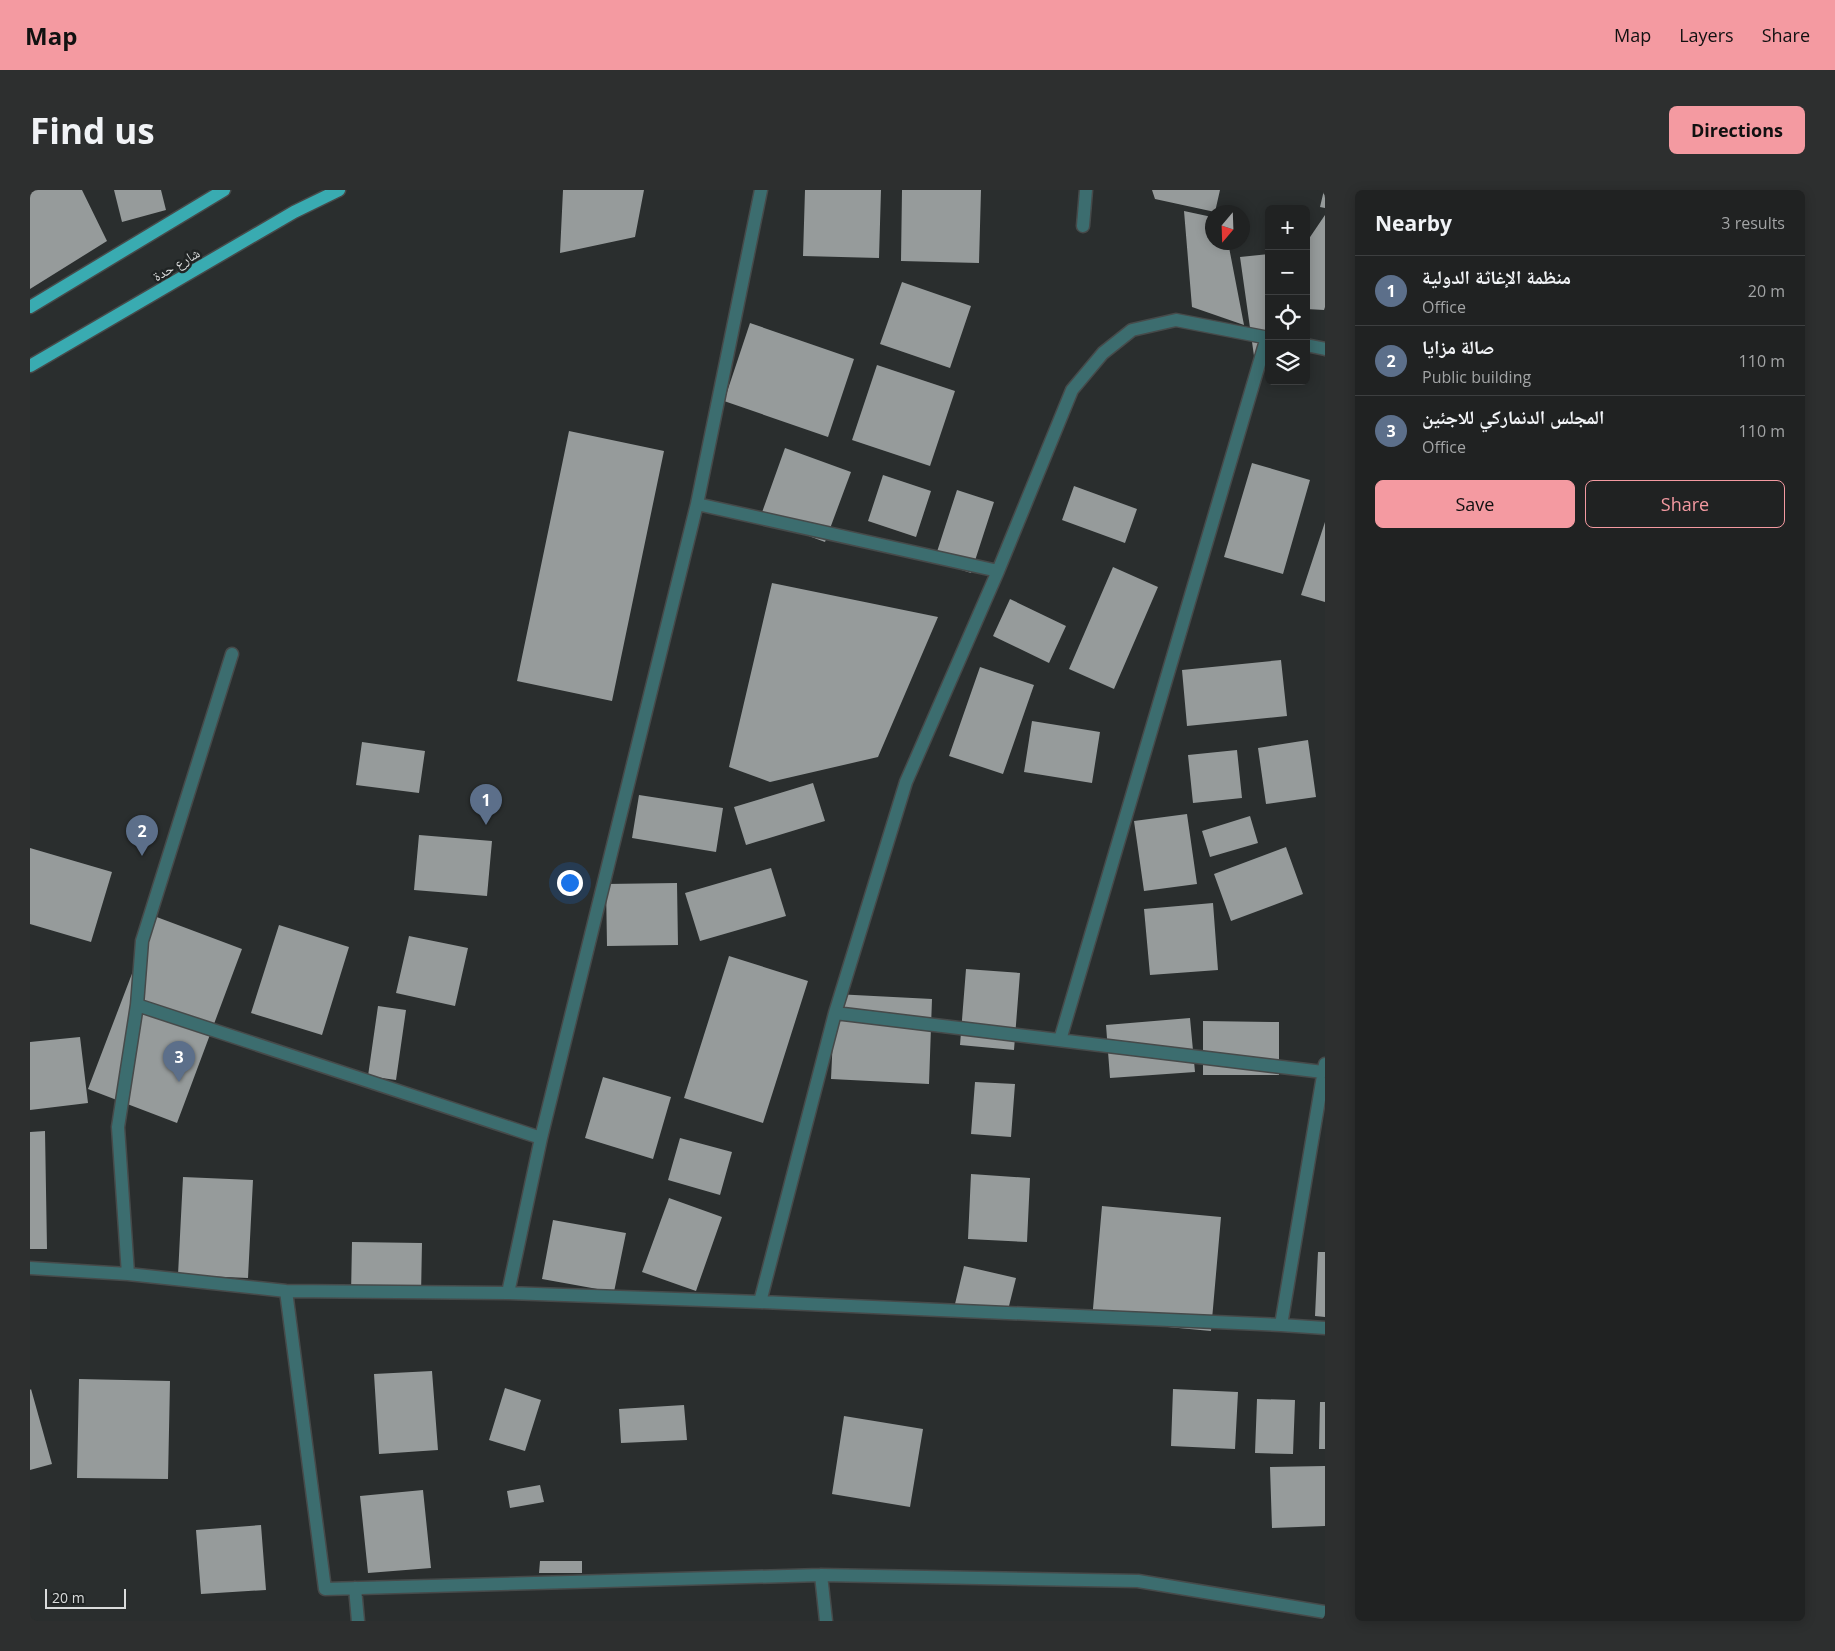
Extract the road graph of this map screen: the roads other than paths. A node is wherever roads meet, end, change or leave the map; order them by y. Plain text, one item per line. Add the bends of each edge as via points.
1 (224, 190) edge
2 (339, 190) edge
3 (761, 190) edge
4 (1086, 190) edge
5 (1083, 226) dead end
6 (30, 307) edge
7 (1265, 337) edge
8 (1267, 340) edge
9 (1310, 346) edge
10 (1325, 349) edge
11 (30, 366) edge
12 (697, 504) junction
13 (998, 571) junction
14 (232, 654) dead end
15 (137, 1005) junction
16 (835, 1013) junction
17 (1060, 1040) junction
18 (1324, 1068) edge
19 (541, 1138) junction
20 (30, 1268) edge
21 (128, 1274) junction
22 (286, 1291) junction
23 (508, 1294) junction
24 (760, 1302) junction
25 (1281, 1325) junction
26 (1325, 1328) edge
27 (821, 1575) junction
28 (354, 1588) junction
29 (1325, 1612) edge
30 (358, 1621) edge
31 (826, 1621) edge

1 - 6 main road
2 - 11 main road, شارع حدة via 294,212
3 - 12 street
4 - 5 street
7 - 13 street via 1176,320 1132,330 1103,353 1072,390
8 - 17 street
9 - 10 street
12 - 13 street
12 - 19 street
13 - 16 street via 906,782
14 - 15 street via 142,941
15 - 19 street
15 - 21 street via 118,1127
16 - 17 street
16 - 24 street
17 - 18 street
18 - 25 street
19 - 23 street
20 - 21 street
21 - 22 street
22 - 23 street
22 - 28 street via 325,1589
23 - 24 street
24 - 25 street
25 - 26 street
27 - 28 street
27 - 29 street via 1138,1581
27 - 31 street
28 - 30 street

